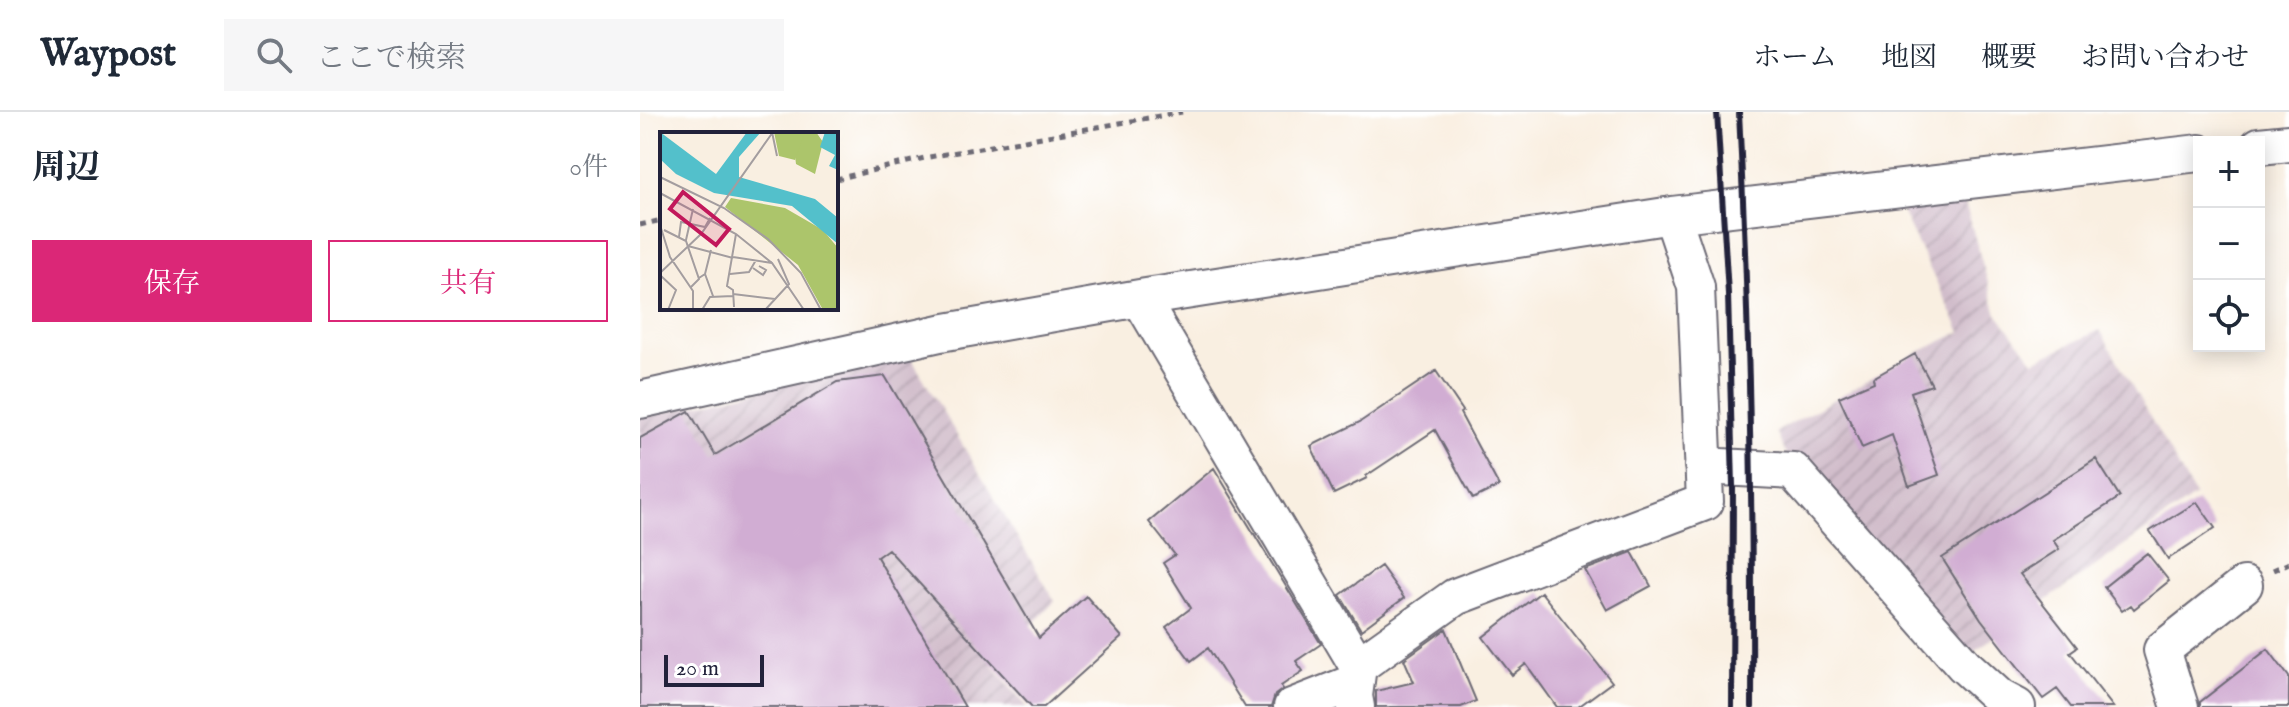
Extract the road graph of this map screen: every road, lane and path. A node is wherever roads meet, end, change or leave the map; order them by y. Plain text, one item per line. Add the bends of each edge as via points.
1 (1182, 112) edge
2 (2289, 143) edge
3 (2265, 145) edge
4 (2193, 154) edge
5 (838, 179) edge
6 (1672, 215) junction
7 (660, 220) edge
8 (640, 225) edge
9 (1140, 298) junction
10 (640, 400) edge
11 (1703, 466) junction
12 (2244, 585) dead end
13 (1356, 685) edge
14 (1292, 707) edge
15 (2017, 707) edge
16 (2180, 707) edge

1 - 5 path
2 - 3 street
4 - 6 street
6 - 9 street
6 - 11 street via 1696,287
7 - 8 path
9 - 10 street via 940,333
9 - 13 street
11 - 13 street via 1705,502 1455,597
11 - 15 street via 1793,471 1964,665
12 - 16 street via 2162,650
13 - 14 street

